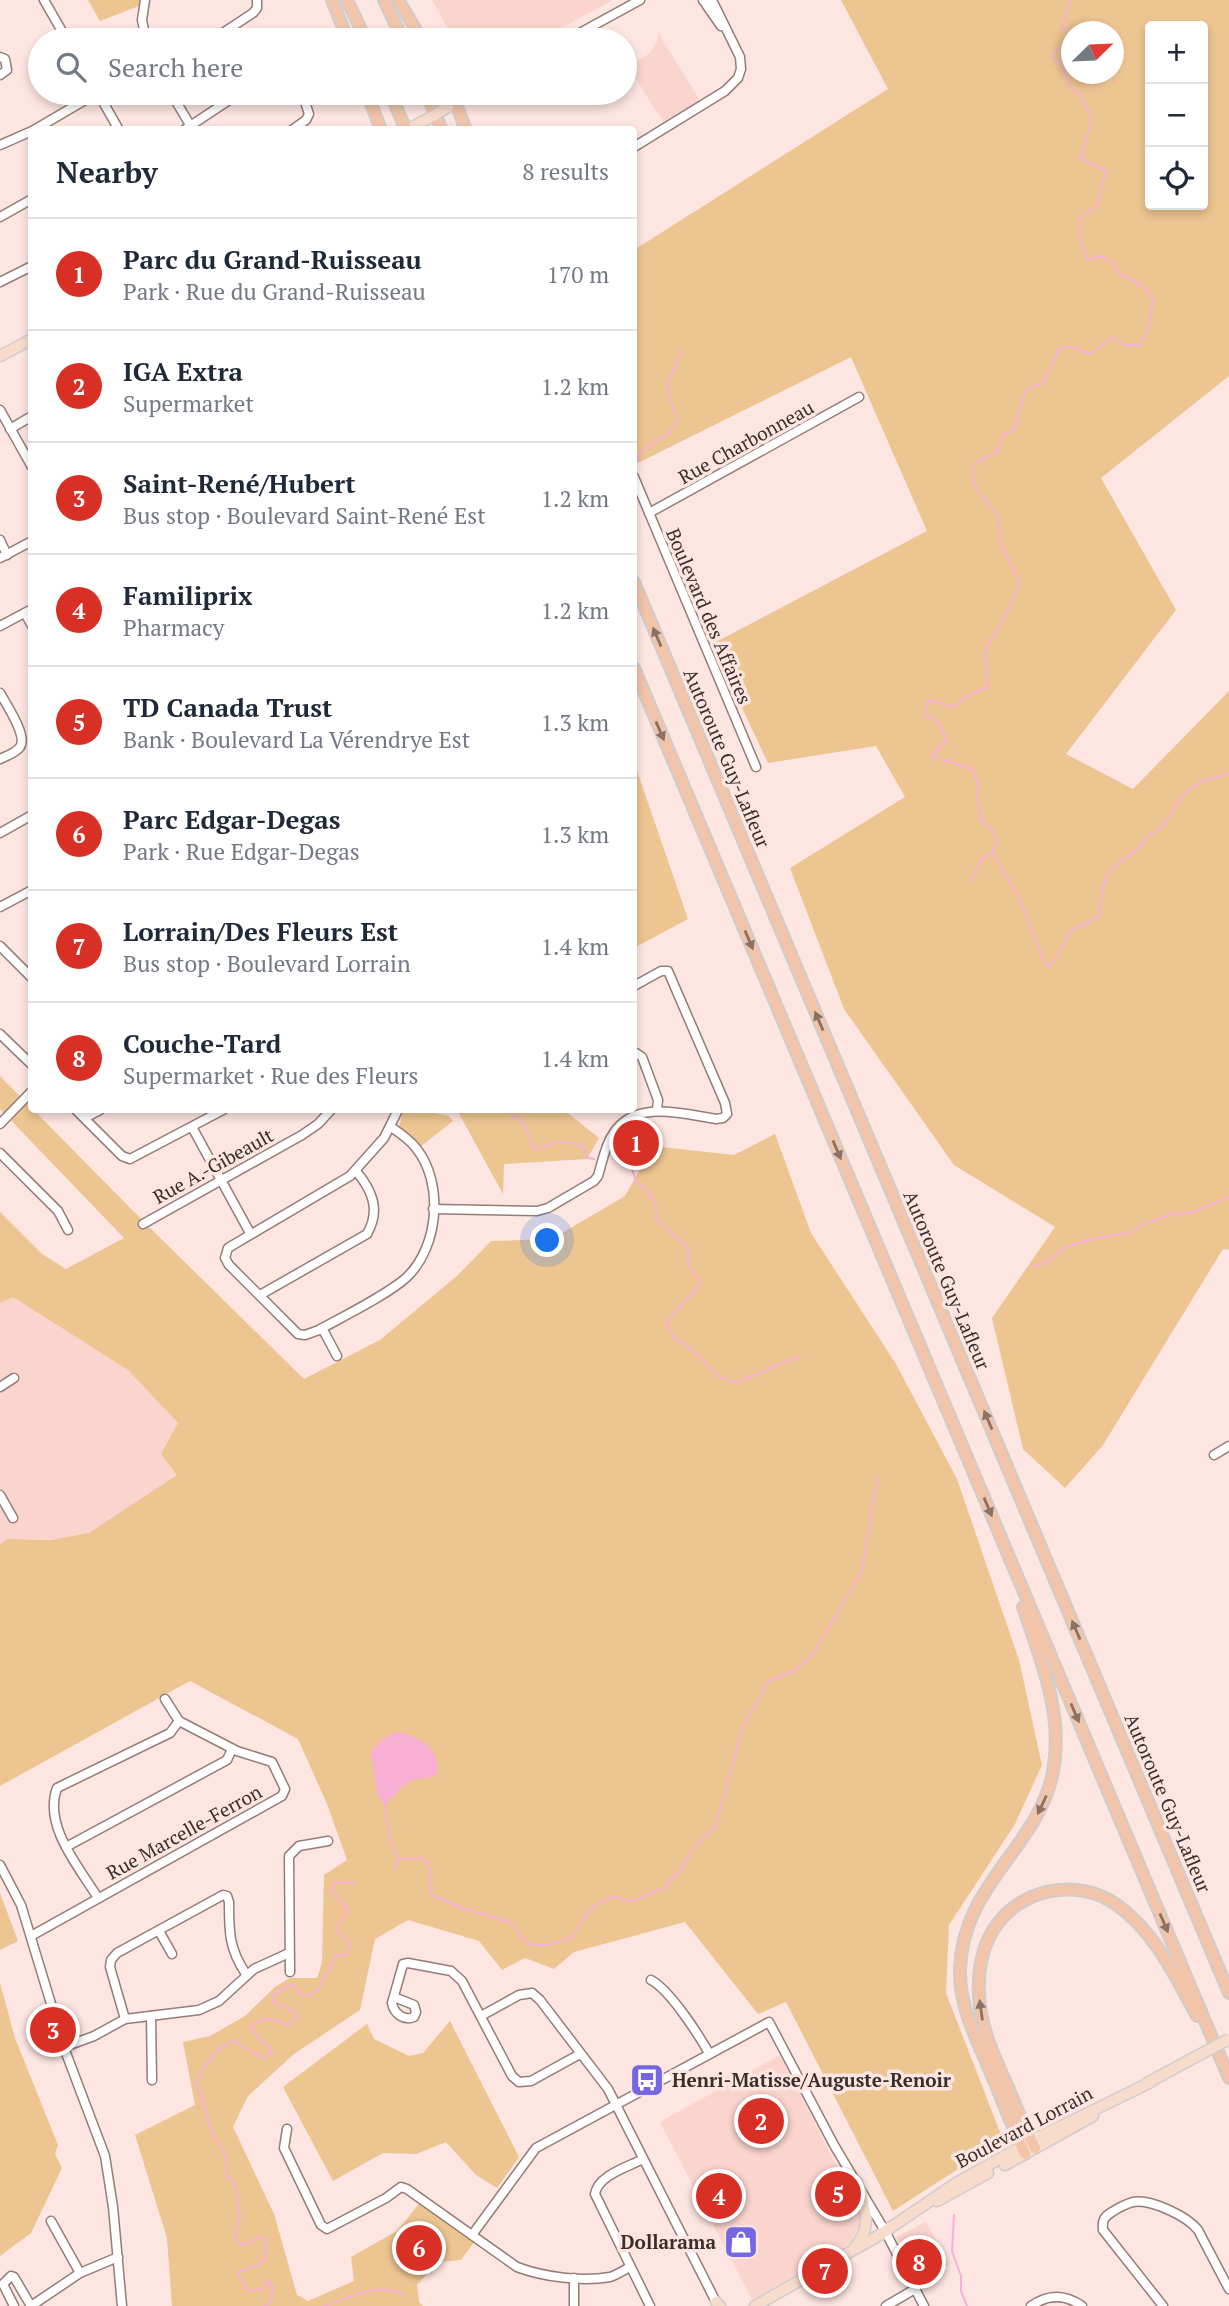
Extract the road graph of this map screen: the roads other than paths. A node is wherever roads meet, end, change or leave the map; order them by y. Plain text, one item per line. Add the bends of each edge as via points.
1 (44, 0) edge
2 (145, 0) edge
3 (257, 0) edge
4 (332, 0) edge
5 (347, 0) edge
6 (384, 0) edge
7 (398, 0) edge
8 (640, 0) edge
9 (703, 0) edge
10 (712, 0) edge
11 (61, 28) edge
12 (144, 28) edge
13 (230, 28) edge
14 (343, 28) edge
15 (360, 28) edge
16 (397, 28) edge
17 (415, 28) edge
18 (589, 28) edge
19 (735, 45) junction
20 (0, 57) edge
21 (0, 75) edge
22 (77, 105) edge
23 (105, 105) edge
24 (177, 105) edge
25 (223, 105) edge
26 (306, 105) edge
27 (372, 105) edge
28 (395, 105) edge
29 (431, 105) edge
30 (446, 105) edge
31 (454, 105) edge
32 (40, 126) edge
33 (117, 126) edge
34 (188, 126) edge
35 (192, 126) edge
36 (298, 126) edge
37 (379, 126) edge
38 (404, 126) edge
39 (412, 126) edge
40 (440, 126) edge
41 (464, 126) edge
42 (28, 132) edge
43 (0, 145) edge
44 (637, 146) edge
45 (28, 201) edge
46 (0, 217) edge
47 (28, 268) edge
48 (1, 278) edge
49 (28, 341) edge
50 (0, 356) edge
51 (859, 397) dead end
52 (0, 410) edge
53 (28, 418) edge
54 (10, 429) junction
55 (28, 460) edge
56 (637, 484) edge
57 (649, 513) junction
58 (0, 540) edge
59 (28, 543) edge
60 (3, 556) edge
61 (637, 589) edge
62 (28, 611) edge
63 (0, 626) edge
64 (637, 675) edge
65 (0, 694) edge
66 (0, 759) edge
67 (756, 767) dead end
68 (28, 817) edge
69 (0, 833) edge
70 (28, 892) edge
71 (0, 907) edge
72 (0, 946) edge
73 (28, 974) edge
74 (637, 984) edge
75 (0, 1034) edge
76 (637, 1054) edge
77 (28, 1061) edge
78 (28, 1095) edge
79 (657, 1110) junction
80 (79, 1113) edge
81 (94, 1113) edge
82 (218, 1113) edge
83 (328, 1113) edge
84 (397, 1113) edge
85 (85, 1118) junction
86 (0, 1124) edge
87 (192, 1127) junction
88 (391, 1127) junction
89 (0, 1153) edge
90 (356, 1171) junction
91 (221, 1180) junction
92 (433, 1209) junction
93 (143, 1224) dead end
94 (68, 1230) dead end
95 (250, 1233) junction
96 (260, 1295) junction
97 (322, 1328) junction
98 (337, 1356) dead end
99 (14, 1378) dead end
100 (0, 1387) edge
101 (1229, 1446) edge
102 (1214, 1455) dead end
103 (0, 1495) edge
104 (13, 1518) dead end
105 (1001, 1537) junction
106 (165, 1699) dead end
107 (179, 1721) junction
108 (232, 1749) junction
109 (328, 1840) dead end
110 (66, 1846) junction
111 (0, 1865) edge
112 (98, 1898) junction
113 (159, 1931) junction
114 (31, 1936) junction
115 (289, 1953) junction
116 (172, 1954) dead end
117 (290, 1972) dead end
118 (246, 1974) junction
119 (651, 1980) dead end
120 (1229, 1993) edge
121 (394, 1997) dead end
122 (151, 2016) junction
123 (481, 2016) junction
124 (125, 2020) junction
125 (1229, 2039) edge
126 (64, 2047) junction
127 (709, 2053) junction
128 (580, 2054) junction
129 (1227, 2073) edge
130 (152, 2080) dead end
131 (615, 2104) junction
132 (287, 2129) dead end
133 (1028, 2148) junction
134 (643, 2159) junction
135 (857, 2182) junction
136 (51, 2221) dead end
137 (885, 2231) junction
138 (472, 2235) junction
139 (852, 2252) junction
140 (118, 2257) junction
141 (631, 2267) junction
142 (80, 2273) junction
143 (574, 2278) junction
144 (1229, 2288) edge
145 (915, 2289) junction
146 (718, 2305) edge
147 (14, 2306) edge
148 (31, 2306) edge
149 (122, 2306) edge
150 (574, 2306) edge
151 (650, 2306) edge
152 (755, 2306) edge
153 (886, 2306) edge
154 (924, 2306) edge
155 (1031, 2306) edge
156 (1082, 2306) edge
157 (1163, 2306) edge

1 - 11 street
2 - 12 street
3 - 13 street via 253,13
4 - 14 highway
5 - 15 highway
6 - 16 highway
7 - 17 highway
8 - 18 street
9 - 19 street
10 - 19 street
19 - 44 street via 741,69 733,85
20 - 21 street via 7,70
22 - 32 street
23 - 33 street
24 - 34 street
25 - 35 street
26 - 36 street via 309,114
27 - 37 highway
28 - 38 highway
29 - 40 highway
30 - 39 main road, bridge
31 - 41 highway
42 - 43 street
45 - 46 street
47 - 48 street
49 - 50 main road
51 - 57 street, Rue Charbonneau
52 - 54 street
53 - 54 street
54 - 55 street
56 - 57 street, Boulevard des Affaires
57 - 67 street, Boulevard des Affaires
58 - 60 street
59 - 60 street
120 -> 61 highway, Autoroute Guy-Lafleur
62 - 63 street
64 -> 105 highway
65 - 66 street via 22,737 18,749
68 - 69 street
70 - 71 street
72 - 73 street
74 - 79 street via 668,971 727,1114 716,1119
75 - 77 street
76 - 79 street via 649,1074
78 - 86 street
79 - 92 street via 625,1123 613,1134 594,1181 548,1208
80 - 85 street
81 - 85 street
82 - 87 street
83 - 91 street, Rue A.-Gibeault via 311,1129
84 - 88 street
85 - 87 street via 127,1159
87 - 91 street
88 - 90 street
88 - 92 street via 424,1159
89 - 94 street via 58,1212
90 - 95 street
90 - 96 street via 374,1200 369,1231
91 - 93 street, Rue A.-Gibeault
91 - 95 street
92 - 97 street via 427,1246 409,1274
95 - 96 street via 228,1248 225,1258
96 - 97 street via 298,1334
97 - 98 street
99 - 100 street
101 - 102 street
103 - 104 street
105 -> 129 highway
105 -> 133 highway via 1049,1688 1055,1754 1039,1812 973,1912 962,1947 960,1978 969,2021
106 - 107 street, Rue Marcelle-Ferron
107 - 108 street, Rue Marcelle-Ferron
107 - 110 street via 170,1733 57,1788 56,1826
108 - 110 street via 227,1760
108 - 112 street, Rue Marcelle-Ferron via 272,1762 285,1789 282,1796
109 - 115 street via 299,1846 289,1856
110 - 112 street
111 - 114 street
112 - 114 street, Rue Marcelle-Ferron
113 - 116 street
113 - 118 street via 227,1896 231,1944
113 - 124 street via 111,1960
114 - 126 street
115 - 117 street
115 - 118 street
118 - 122 street via 209,2006
119 - 127 street via 662,1988
121 - 123 street via 402,1964 450,1971 462,1981
122 - 124 street
122 - 130 street
123 - 128 street via 519,1995 532,1993
123 - 128 street via 512,2077 519,2082 531,2081
124 - 126 street
125 - 133 main road, Boulevard Lorrain, bridge
126 - 140 street via 105,2156
127 - 131 street
127 - 135 street via 769,2022
128 - 131 street
133 -> 129 highway via 985,2031 979,1985 983,1955 994,1928 1013,1908 1038,1894 1065,1889 1092,1892 1133,1919 1166,1961
131 - 134 street
131 - 138 street via 536,2148
132 - 138 street via 284,2148 324,2227 334,2227 401,2187
133 - 137 main road, Boulevard Lorrain via 944,2190
134 - 141 street via 595,2189
134 - 146 street
135 - 137 street
135 - 139 main road via 866,2227
136 - 142 street
137 - 139 main road, Boulevard Lorrain
137 - 145 street
138 - 143 street via 517,2267
139 - 152 main road, Boulevard Lorrain
140 - 142 street
140 - 149 street
141 - 143 street via 608,2277
141 - 151 street
142 - 148 street
143 - 150 street
144 - 157 street via 1191,2223 1158,2207 1129,2204 1106,2217 1103,2230
145 - 153 street
145 - 154 street
147 - 148 street via 3,2284 10,2276
155 - 156 street via 1054,2296

